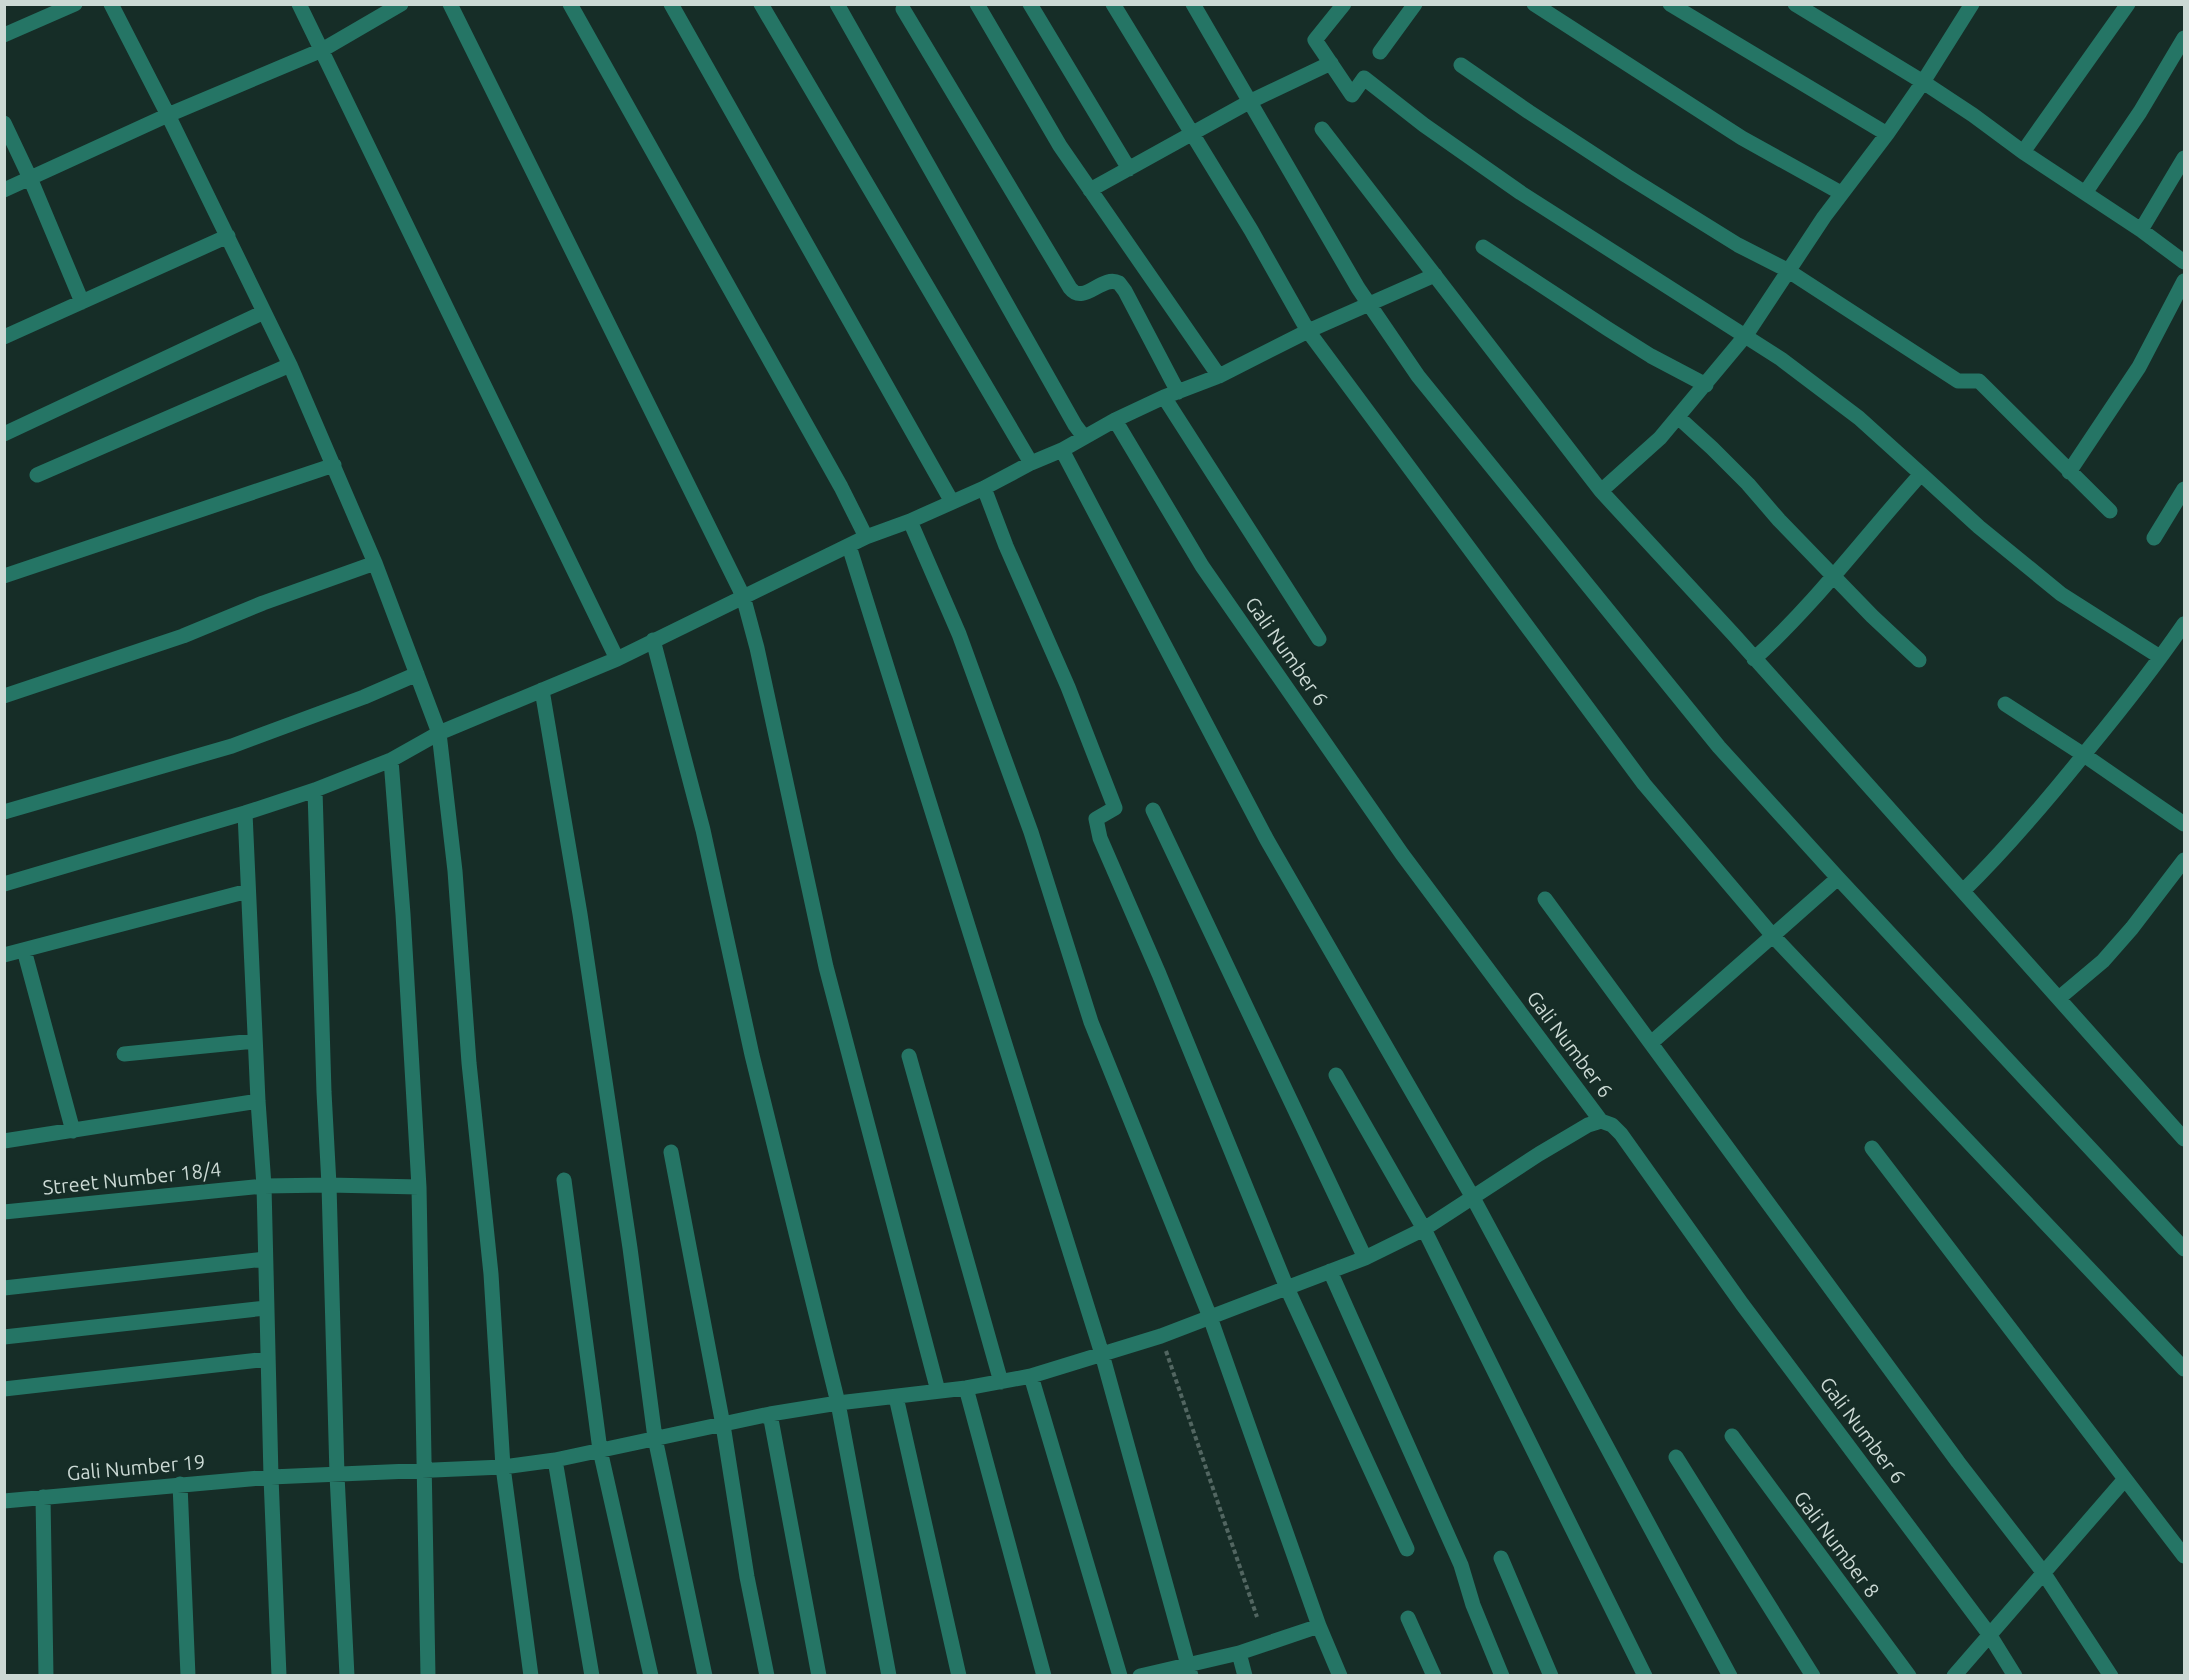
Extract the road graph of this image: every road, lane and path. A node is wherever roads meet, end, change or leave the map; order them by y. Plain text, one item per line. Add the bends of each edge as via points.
1 (75, 4) edge
2 (111, 4) edge
3 (299, 4) edge
4 (402, 4) edge
5 (450, 4) edge
6 (570, 4) edge
7 (671, 4) edge
8 (761, 4) edge
9 (837, 4) edge
10 (977, 4) edge
11 (1030, 4) edge
12 (1113, 4) edge
13 (1193, 4) edge
14 (1344, 4) edge
15 (1415, 4) edge
16 (1534, 4) edge
17 (1670, 4) edge
18 (1795, 4) edge
19 (1972, 4) edge
20 (2128, 4) edge
21 (903, 9) dead end
22 (4, 35) edge
23 (2184, 38) edge
24 (322, 50) junction
25 (1380, 52) dead end
26 (1331, 63) junction
27 (1461, 64) dead end
28 (1923, 82) junction
29 (1249, 102) junction
30 (168, 115) junction
31 (4, 123) edge
32 (1322, 129) dead end
33 (1192, 133) junction
34 (1887, 134) junction
35 (2023, 152) junction
36 (2184, 158) edge
37 (1129, 169) junction
38 (30, 178) junction
39 (4, 190) edge
40 (1089, 190) junction
41 (1842, 193) junction
42 (2085, 193) junction
43 (2141, 230) junction
44 (228, 236) junction
45 (1484, 248) dead end
46 (2184, 262) edge
47 (1787, 270) junction
48 (1435, 275) junction
49 (2184, 281) edge
50 (82, 302) junction
51 (1369, 304) junction
52 (264, 312) junction
53 (1308, 331) junction
54 (1746, 335) junction
55 (4, 338) edge
56 (290, 365) junction
57 (1219, 376) junction
58 (1706, 385) junction
59 (1171, 395) junction
60 (1679, 418) junction
61 (1115, 420) junction
62 (4, 434) edge
63 (1084, 438) junction
64 (1062, 450) junction
65 (1031, 463) junction
66 (334, 465) junction
67 (2069, 472) junction
68 (1921, 474) junction
69 (37, 476) dead end
70 (984, 489) junction
71 (2184, 489) edge
72 (1601, 491) junction
73 (952, 502) junction
74 (2110, 511) dead end
75 (910, 521) junction
76 (866, 537) junction
77 (2154, 538) dead end
78 (849, 546) junction
79 (375, 563) junction
80 (4, 576) edge
81 (1834, 577) junction
82 (743, 596) junction
83 (2184, 624) edge
84 (1318, 639) dead end
85 (653, 640) junction
86 (2160, 657) junction
87 (617, 659) junction
88 (1754, 659) junction
89 (1919, 660) dead end
90 (417, 674) junction
91 (542, 690) junction
92 (4, 696) edge
93 (2005, 704) dead end
94 (439, 733) junction
95 (2084, 755) junction
96 (391, 760) junction
97 (315, 790) junction
98 (1153, 810) dead end
99 (4, 812) edge
100 (245, 813) junction
101 (2184, 824) edge
102 (2184, 860) edge
103 (1838, 878) junction
104 (4, 884) edge
105 (248, 891) junction
106 (1963, 891) junction
107 (1545, 898) dead end
108 (1773, 936) junction
109 (24, 950) junction
110 (4, 955) edge
111 (2059, 998) junction
112 (255, 1041) junction
113 (1651, 1043) junction
114 (124, 1054) dead end
115 (909, 1056) dead end
116 (1336, 1075) dead end
117 (258, 1101) junction
118 (1601, 1121) junction
119 (73, 1131) junction
120 (2184, 1139) edge
121 (4, 1141) edge
122 (1872, 1148) dead end
123 (671, 1152) dead end
124 (564, 1180) dead end
125 (329, 1185) junction
126 (264, 1186) junction
127 (419, 1187) junction
128 (1472, 1196) junction
129 (4, 1212) edge
130 (1424, 1229) junction
131 (2184, 1249) edge
132 (1365, 1258) junction
133 (265, 1259) junction
134 (1330, 1271) junction
135 (4, 1288) edge
136 (1287, 1288) junction
137 (266, 1308) junction
138 (1210, 1317) junction
139 (1161, 1336) junction
140 (4, 1337) edge
141 (1102, 1354) junction
142 (268, 1359) junction
143 (2184, 1369) edge
144 (1031, 1376) junction
145 (1001, 1382) junction
146 (966, 1388) junction
147 (4, 1389) edge
148 (938, 1391) junction
149 (896, 1397) junction
150 (838, 1402) junction
151 (770, 1414) junction
152 (723, 1425) junction
153 (1732, 1436) dead end
154 (655, 1438) junction
155 (600, 1450) junction
156 (1677, 1457) dead end
157 (555, 1460) junction
158 (503, 1467) junction
159 (425, 1472) junction
160 (337, 1475) junction
161 (271, 1477) junction
162 (2125, 1479) junction
163 (180, 1484) junction
164 (43, 1497) junction
165 (4, 1501) edge
166 (1407, 1549) dead end
167 (2184, 1556) edge
168 (1501, 1558) dead end
169 (2043, 1572) junction
170 (1257, 1617) dead end
171 (1408, 1618) dead end
172 (1319, 1626) junction
173 (1989, 1634) junction
174 (1239, 1653) junction
175 (1190, 1670) edge
176 (46, 1676) edge
177 (188, 1676) edge
178 (279, 1676) edge
179 (347, 1676) edge
180 (428, 1676) edge
181 (531, 1676) edge
182 (592, 1676) edge
183 (651, 1676) edge
184 (705, 1676) edge
185 (767, 1676) edge
186 (819, 1676) edge
187 (888, 1676) edge
188 (959, 1676) edge
189 (1044, 1676) edge
190 (1120, 1676) edge
191 (1140, 1676) edge
192 (1245, 1676) edge
193 (1340, 1676) edge
194 (1434, 1676) edge
195 (1502, 1676) edge
196 (1551, 1676) edge
197 (1645, 1676) edge
198 (1730, 1676) edge
199 (1813, 1676) edge
200 (1909, 1676) edge
201 (1954, 1676) edge
202 (2015, 1676) edge
203 (2111, 1676) edge

1 - 22 street
2 - 30 street
3 - 24 street
4 - 24 street
5 - 82 street
6 - 76 street
7 - 73 street
8 - 65 street
9 - 63 street
10 - 40 street
11 - 37 street
12 - 33 street
13 - 29 street
14 - 26 street via 1316,40
15 - 25 street
16 - 41 street via 1742,138
17 - 34 street
18 - 28 street
19 - 28 street
20 - 35 street
21 - 59 street via 1070,288 1080,294 1109,281 1119,283
23 - 42 street
24 - 30 street
24 - 87 street
26 - 29 street
26 - 54 street via 1352,95 1364,78 1521,193
27 - 47 street via 1678,208
28 - 34 street
28 - 35 street
29 - 33 street
29 - 51 street
30 - 38 street
30 - 44 street
31 - 38 street
32 - 48 street
33 - 37 street
33 - 53 street
34 - 41 street
35 - 42 street
36 - 43 street
37 - 40 street
38 - 39 street
38 - 50 street
40 - 57 street
41 - 47 street
42 - 43 street
43 - 46 street
44 - 50 street
44 - 52 street
45 - 58 street via 1616,335
47 - 54 street
47 - 67 street via 1958,381 1979,381
48 - 51 street
48 - 72 street
49 - 67 street via 2139,367
50 - 55 street
51 - 53 street
51 - 103 street via 1418,376 1719,747
52 - 56 street
52 - 62 street
53 - 57 street
53 - 108 street via 1644,784
54 - 58 street
54 - 68 street via 1859,418
56 - 66 street
56 - 69 street
57 - 59 street
58 - 60 street
59 - 61 street
59 - 84 street
60 - 72 street
60 - 81 street via 1748,484
61 - 63 street
61 - 118 street, Gali Number 6 via 1209,576 1402,854
63 - 64 street
64 - 65 street
64 - 128 street via 1267,840
65 - 70 street
66 - 79 street
66 - 80 street
67 - 74 street
68 - 81 street
68 - 86 street via 2061,594
70 - 73 street
70 - 136 street via 1115,808 1096,819 1101,838
71 - 77 street
72 - 88 street
73 - 75 street
75 - 76 street
75 - 138 street via 959,634 996,734 1091,1022
76 - 78 street
78 - 82 street
78 - 141 street
79 - 90 street
79 - 92 street via 183,636
81 - 88 street via 1786,631
81 - 89 street
82 - 85 street
82 - 148 street via 826,967
83 - 86 street
85 - 87 street
85 - 150 street via 703,830 752,1055
86 - 95 street
87 - 91 street
88 - 106 street
90 - 94 street
90 - 99 street via 232,746
91 - 94 street
91 - 154 street via 590,983
93 - 95 street
94 - 96 street
94 - 158 street via 492,1274
95 - 101 street
95 - 106 street via 2001,854
96 - 97 street
96 - 127 street
97 - 100 street
97 - 125 street
98 - 132 street
100 - 104 street
100 - 105 street
102 - 111 street via 2103,961
103 - 108 street
103 - 131 street
105 - 109 street
105 - 112 street
106 - 111 street
107 - 113 street
108 - 113 street
108 - 143 street
109 - 110 street
109 - 119 street
111 - 120 street
112 - 114 street
112 - 117 street
113 - 169 street
115 - 145 street
116 - 130 street
117 - 119 street
117 - 126 street
118 - 128 street, Gali Number 19 via 1588,1125
118 - 173 street, Gali Number 6 via 1621,1134 1742,1304
119 - 121 street
122 - 162 street
123 - 152 street
124 - 155 street
125 - 126 street, Street Number 18/4
125 - 127 street, Street Number 18/4
125 - 160 street
126 - 129 street, Street Number 18/4
126 - 133 street
127 - 159 street
128 - 130 street, Gali Number 19
128 - 198 street
130 - 132 street, Gali Number 19
130 - 197 street
132 - 134 street, Gali Number 19
133 - 135 street
133 - 137 street
134 - 136 street, Gali Number 19
134 - 195 street via 1461,1565
136 - 138 street, Gali Number 19
136 - 166 street
137 - 140 street
137 - 142 street
138 - 139 street, Gali Number 19
138 - 172 street
139 - 141 street, Gali Number 19
139 - 170 path
141 - 144 street, Gali Number 19
141 - 175 street
142 - 147 street
142 - 161 street
144 - 145 street, Gali Number 19
144 - 190 street
145 - 146 street, Gali Number 19
146 - 148 street, Gali Number 19
146 - 189 street
148 - 149 street, Gali Number 19
149 - 150 street, Gali Number 19
149 - 188 street
150 - 151 street, Gali Number 19
150 - 187 street
151 - 152 street, Gali Number 19
151 - 186 street
152 - 154 street, Gali Number 19
152 - 185 street
153 - 200 street, Gali Number 8
154 - 155 street, Gali Number 19
154 - 184 street
155 - 157 street, Gali Number 19
155 - 183 street
156 - 199 street
157 - 158 street, Gali Number 19
157 - 182 street
158 - 159 street, Gali Number 19
158 - 181 street
159 - 160 street, Gali Number 19
159 - 180 street
160 - 161 street, Gali Number 19
160 - 179 street
161 - 163 street, Gali Number 19
161 - 178 street
162 - 167 street
162 - 169 street
163 - 164 street, Gali Number 19
163 - 177 street
164 - 165 street, Gali Number 19
164 - 176 street
168 - 196 street
169 - 173 street
169 - 203 street
171 - 194 street
172 - 174 street
172 - 193 street
173 - 201 street
173 - 202 street, Gali Number 6
174 - 175 street
174 - 192 street
175 - 191 street

